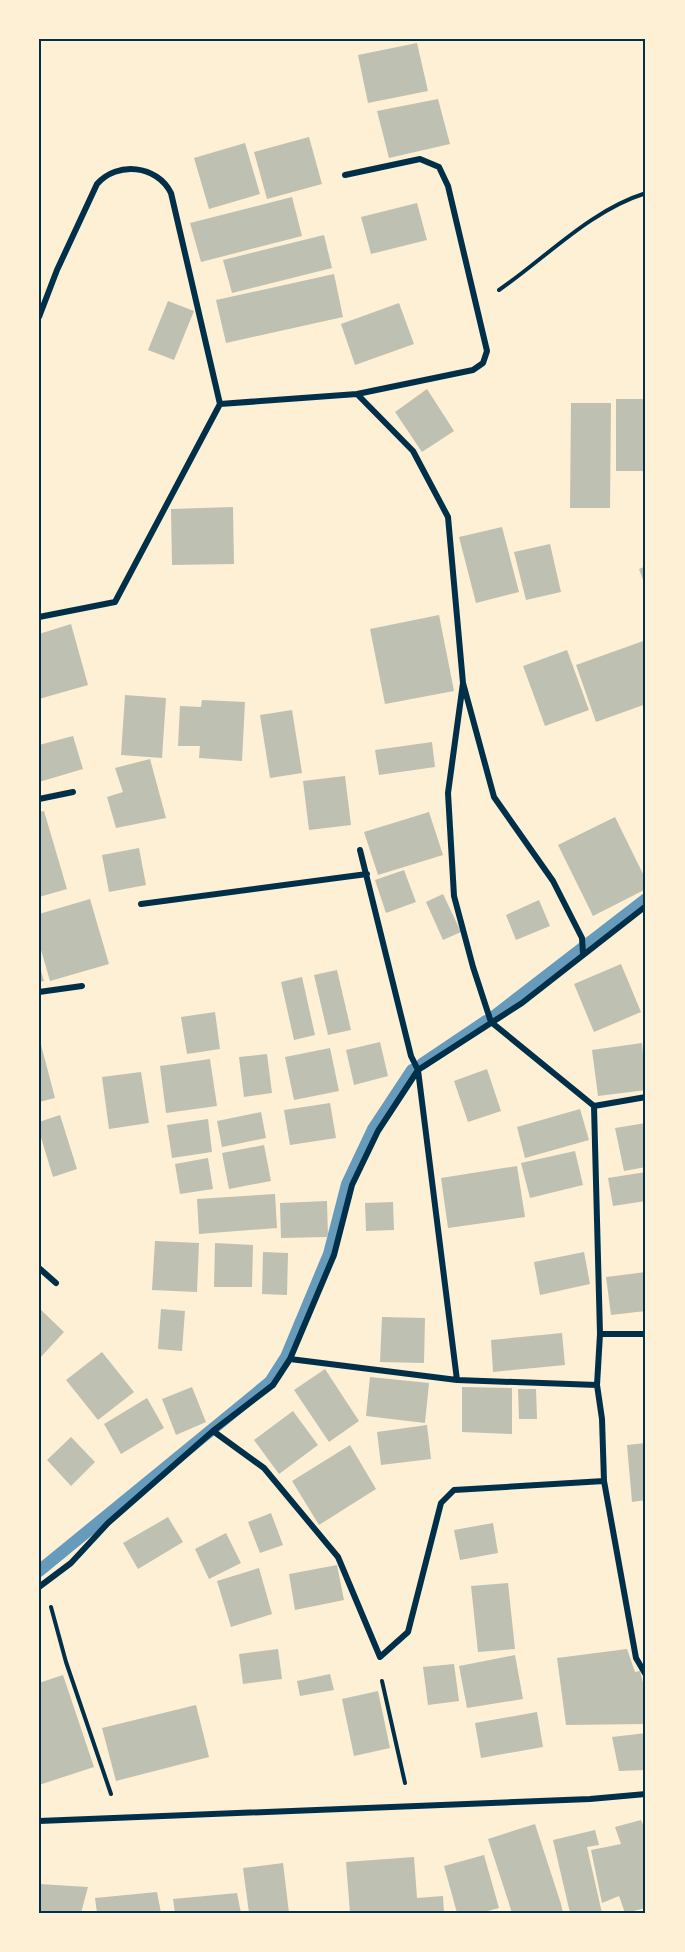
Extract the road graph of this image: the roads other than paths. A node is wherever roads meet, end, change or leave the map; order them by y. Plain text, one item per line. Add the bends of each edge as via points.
1 (345, 175) dead end
2 (39, 317) edge
3 (357, 394) junction
4 (220, 404) junction
5 (39, 617) edge
6 (463, 683) junction
7 (73, 792) dead end
8 (39, 800) edge
9 (360, 850) dead end
10 (367, 874) junction
11 (141, 904) dead end
12 (646, 906) edge
13 (584, 951) junction
14 (82, 987) dead end
15 (39, 992) edge
16 (491, 1022) junction
17 (418, 1070) junction
18 (646, 1097) edge
19 (594, 1106) junction
20 (39, 1268) edge
21 (56, 1283) dead end
22 (600, 1334) junction
23 (646, 1334) edge
24 (290, 1359) junction
25 (458, 1380) junction
26 (597, 1385) junction
27 (213, 1431) junction
28 (604, 1481) junction
29 (42, 1585) edge
30 (646, 1675) edge
31 (646, 1794) edge
32 (39, 1821) edge

1 - 3 street via 420,159 439,167 448,186 487,351 483,363 473,370
2 - 4 street via 97,184 115,171 150,172 165,182 171,193
3 - 4 street
3 - 6 street via 413,451 448,517
4 - 5 street via 115,602
6 - 13 street via 494,797 553,881 582,938
6 - 16 street via 448,793 454,896
7 - 8 street
9 - 10 street
10 - 11 street
10 - 17 street via 411,1056
12 - 13 street
13 - 16 street via 522,1003
14 - 15 street
16 - 17 street
16 - 19 street
17 - 24 street via 378,1131 352,1185 334,1255
17 - 25 street
18 - 19 street
19 - 22 street
20 - 21 street
22 - 23 street
22 - 26 street
24 - 25 street
24 - 27 street via 273,1385
25 - 26 street
26 - 28 street
27 - 28 street via 264,1468 338,1557 380,1657 408,1632 441,1503 454,1490
27 - 29 street via 108,1522 71,1563
28 - 30 street via 636,1658
31 - 32 street

